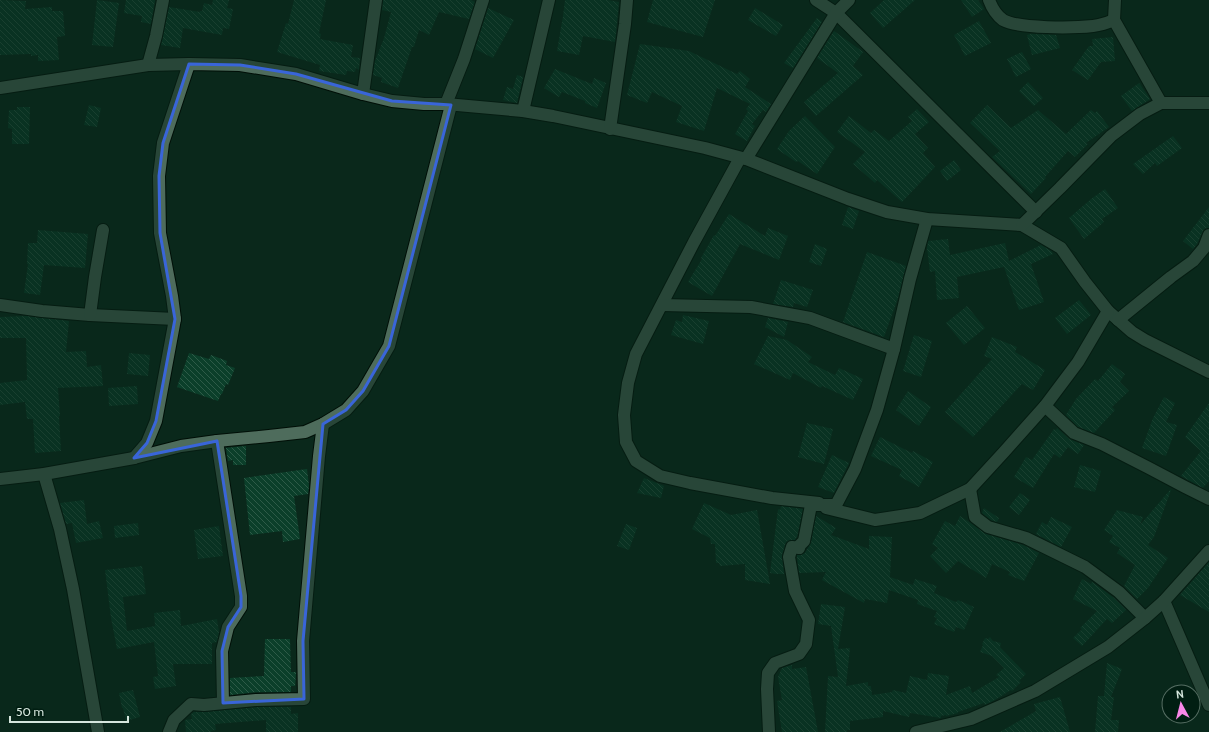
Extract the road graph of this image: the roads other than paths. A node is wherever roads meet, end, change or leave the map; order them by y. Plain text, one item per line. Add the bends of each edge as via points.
1 (163, 0) edge
2 (376, 0) edge
3 (483, 0) edge
4 (549, 0) edge
5 (628, 0) edge
6 (816, 0) edge
7 (849, 0) edge
8 (989, 0) edge
9 (1115, 0) edge
10 (836, 12) junction
11 (1114, 20) junction
12 (189, 64) junction
13 (148, 65) junction
14 (0, 88) edge
15 (363, 94) junction
16 (1161, 102) junction
17 (1209, 103) edge
18 (448, 104) junction
19 (523, 111) junction
20 (610, 129) junction
21 (743, 158) junction
22 (1036, 212) junction
23 (927, 219) junction
24 (1022, 225) junction
25 (103, 230) dead end
26 (1209, 235) edge
27 (0, 305) edge
28 (662, 305) junction
29 (1108, 311) junction
30 (90, 315) junction
31 (175, 319) junction
32 (1118, 320) junction
33 (894, 349) junction
34 (1209, 372) edge
35 (1045, 406) junction
36 (324, 424) junction
37 (217, 441) junction
38 (134, 458) junction
39 (44, 474) junction
40 (0, 479) edge
41 (970, 489) junction
42 (1209, 499) edge
43 (811, 505) junction
44 (836, 505) junction
45 (1209, 551) edge
46 (1164, 601) junction
47 (1145, 618) junction
48 (223, 703) junction
49 (1209, 705) edge
50 (98, 732) edge
51 (169, 732) edge
52 (769, 732) edge
53 (916, 732) edge

1 - 13 street
2 - 15 street
3 - 18 street
4 - 19 street
5 - 20 street
6 - 10 street
7 - 10 street
8 - 11 street via 993,11 1012,24 1070,27 1093,26
9 - 11 street
10 - 21 street
10 - 22 street
11 - 16 street
12 - 13 street
12 - 15 street via 240,65 296,74
12 - 31 street via 163,143 158,176 160,232
13 - 14 street
15 - 18 street via 392,101
16 - 17 street
16 - 22 street via 1111,136
18 - 19 street
18 - 36 street via 389,346 363,390 346,410
19 - 20 street
20 - 21 street
21 - 23 street via 887,212
21 - 28 street via 694,242
22 - 24 street
23 - 24 street
23 - 33 street
24 - 29 street via 1061,248
25 - 30 street
26 - 32 street via 1204,248 1193,261
27 - 30 street via 42,312
28 - 33 street via 752,308 810,318
28 - 44 street via 636,354 628,383 624,415 626,442 636,461 660,476 690,483 772,498
29 - 32 street
29 - 35 street via 1078,362
30 - 31 street
31 - 38 street via 156,420 147,443
32 - 34 street via 1145,340
33 - 44 street via 874,418 855,469
35 - 41 street
35 - 42 street via 1074,433
36 - 37 street via 305,432
36 - 48 street via 303,640 304,699
37 - 38 street via 181,446
37 - 48 street via 241,596 241,607 228,627 222,651
38 - 39 street
39 - 40 street
39 - 50 street via 73,588
41 - 43 street via 920,513 875,520
41 - 47 street via 975,517 988,527 1026,538 1085,567 1119,592
43 - 44 street
43 - 52 street via 804,541 799,548 792,548 789,557 795,591 808,620 806,644 798,654 775,663 768,673
45 - 46 street
46 - 47 street
46 - 49 street
47 - 53 street via 1108,647 1035,691 971,719
48 - 51 street via 191,704 174,720

